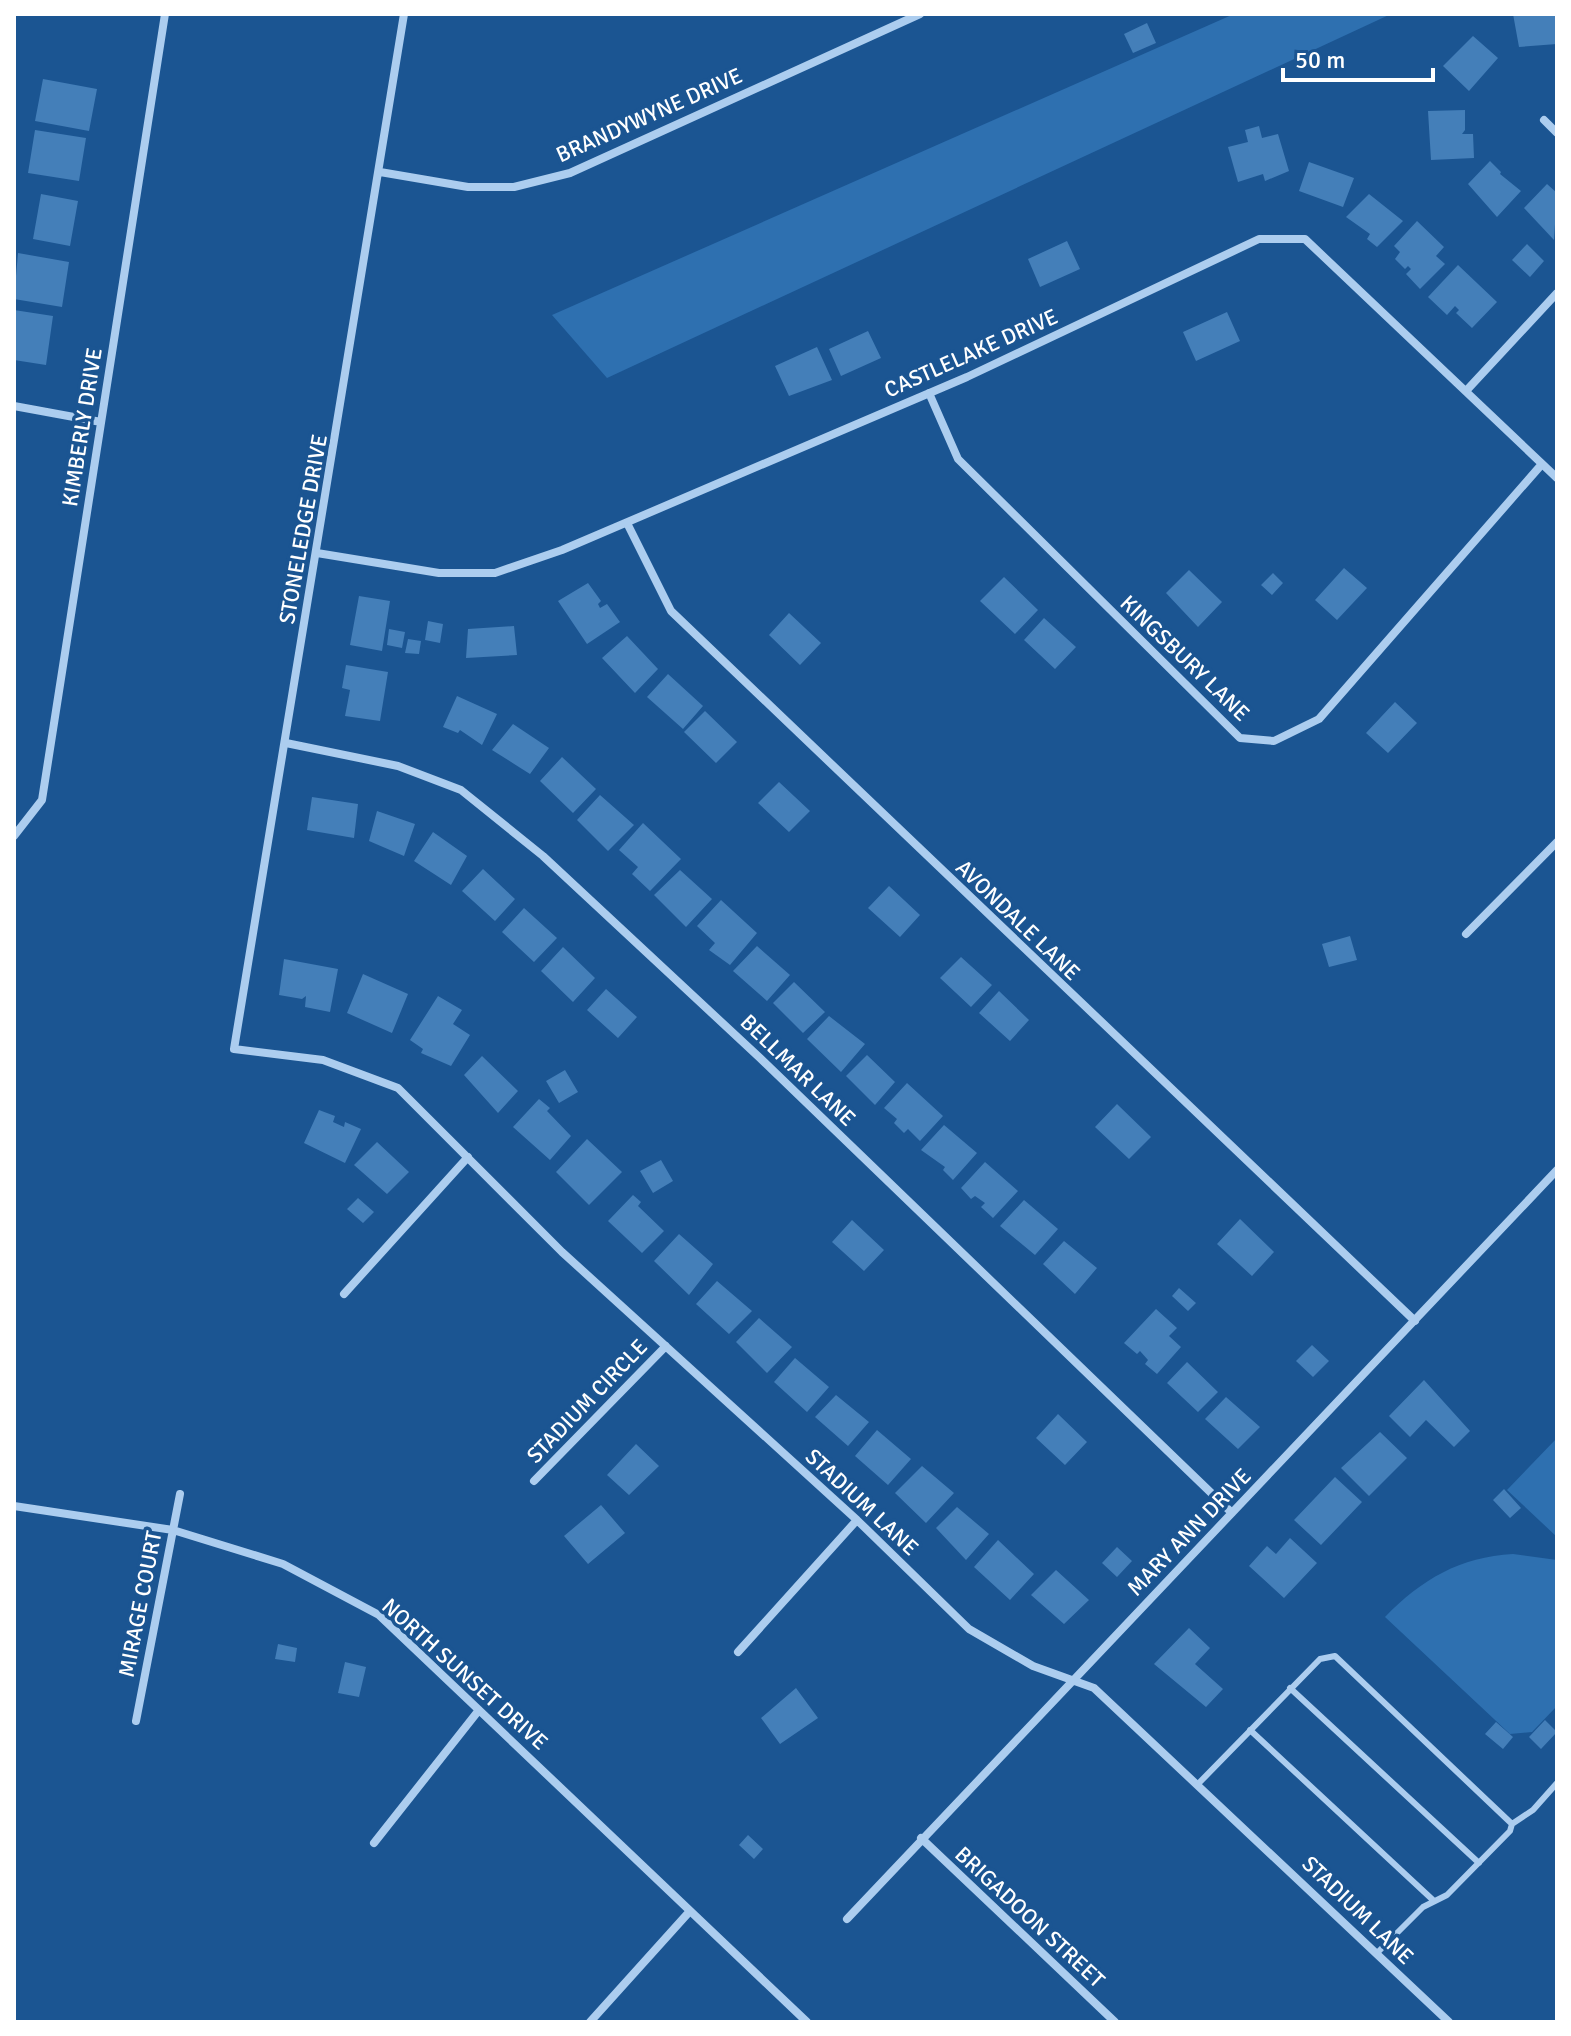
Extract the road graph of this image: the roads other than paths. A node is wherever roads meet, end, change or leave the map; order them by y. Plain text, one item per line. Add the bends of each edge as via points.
1 (165, 14) edge
2 (404, 14) edge
3 (920, 14) edge
4 (1544, 120) dead end
5 (1557, 133) edge
6 (380, 172) junction
7 (1557, 293) edge
8 (1466, 391) junction
9 (929, 393) junction
10 (14, 406) edge
11 (101, 422) junction
12 (1542, 464) junction
13 (1557, 478) edge
14 (627, 523) junction
15 (317, 553) junction
16 (286, 743) junction
17 (14, 836) edge
18 (1557, 842) edge
19 (1466, 934) dead end
20 (234, 1049) joint
21 (468, 1157) junction
22 (1557, 1170) edge
23 (344, 1294) dead end
24 (1415, 1321) junction
25 (666, 1346) junction
26 (534, 1481) dead end
27 (180, 1494) dead end
28 (14, 1506) edge
29 (1232, 1513) junction
30 (857, 1520) junction
31 (173, 1530) junction
32 (738, 1652) dead end
33 (1072, 1680) junction
34 (1290, 1688) junction
35 (479, 1710) junction
36 (136, 1721) dead end
37 (1250, 1730) junction
38 (1557, 1783) edge
39 (1198, 1784) junction
40 (1512, 1824) junction
41 (921, 1838) junction
42 (374, 1843) dead end
43 (1479, 1863) junction
44 (1434, 1901) junction
45 (690, 1911) junction
46 (847, 1919) dead end
47 (1377, 1953) junction
48 (590, 2022) edge
49 (807, 2022) edge
50 (1115, 2022) edge
51 (1449, 2022) edge

1 - 11 street, KIMBERLY DRIVE
2 - 6 street, STONELEDGE DRIVE
3 - 6 street, BRANDYWYNE DRIVE via 570,173 514,187 468,187
4 - 5 street
6 - 15 street, STONELEDGE DRIVE
7 - 8 street
8 - 9 street, CASTLELAKE DRIVE via 1305,239 1285,236 1259,239
8 - 12 street, CASTLELAKE DRIVE
9 - 12 street, KINGSBURY LANE via 958,459 1240,738 1274,741 1319,719
9 - 14 street, CASTLELAKE DRIVE
10 - 11 street
11 - 17 street, KIMBERLY DRIVE via 42,800
12 - 13 street, CASTLELAKE DRIVE
14 - 15 street, CASTLELAKE DRIVE via 495,573 439,573
14 - 24 street, AVONDALE LANE via 671,611
15 - 16 street, STONELEDGE DRIVE
16 - 20 street, STONELEDGE DRIVE
16 - 29 street, BELLMAR LANE via 398,766 461,790 543,856
18 - 19 street
20 - 21 street, STADIUM LANE via 323,1060 398,1088
21 - 23 street
21 - 25 street, STADIUM LANE
22 - 24 street, MARY ANN DRIVE
24 - 29 street, MARY ANN DRIVE
25 - 26 street, STADIUM CIRCLE
25 - 30 street, STADIUM LANE
27 - 31 street, MIRAGE COURT
28 - 31 street, NORTH SUNSET DRIVE
29 - 33 street, MARY ANN DRIVE
30 - 32 street
30 - 33 street, STADIUM LANE via 969,1629 1033,1666
31 - 35 street, NORTH SUNSET DRIVE via 283,1564 379,1615
31 - 36 street, MIRAGE COURT
33 - 39 street, STADIUM LANE via 1094,1688
33 - 41 street, MARY ANN DRIVE
34 - 37 lane
34 - 40 lane via 1320,1659 1335,1656
34 - 43 lane
35 - 42 street
35 - 45 street, NORTH SUNSET DRIVE
37 - 39 lane
37 - 44 lane
38 - 40 lane
39 - 47 street, STADIUM LANE
40 - 43 lane
41 - 46 street, MARY ANN DRIVE
41 - 50 street, BRIGADOON STREET
43 - 44 lane
44 - 47 lane via 1405,1922
45 - 48 street
45 - 49 street, NORTH SUNSET DRIVE
47 - 51 street, STADIUM LANE

